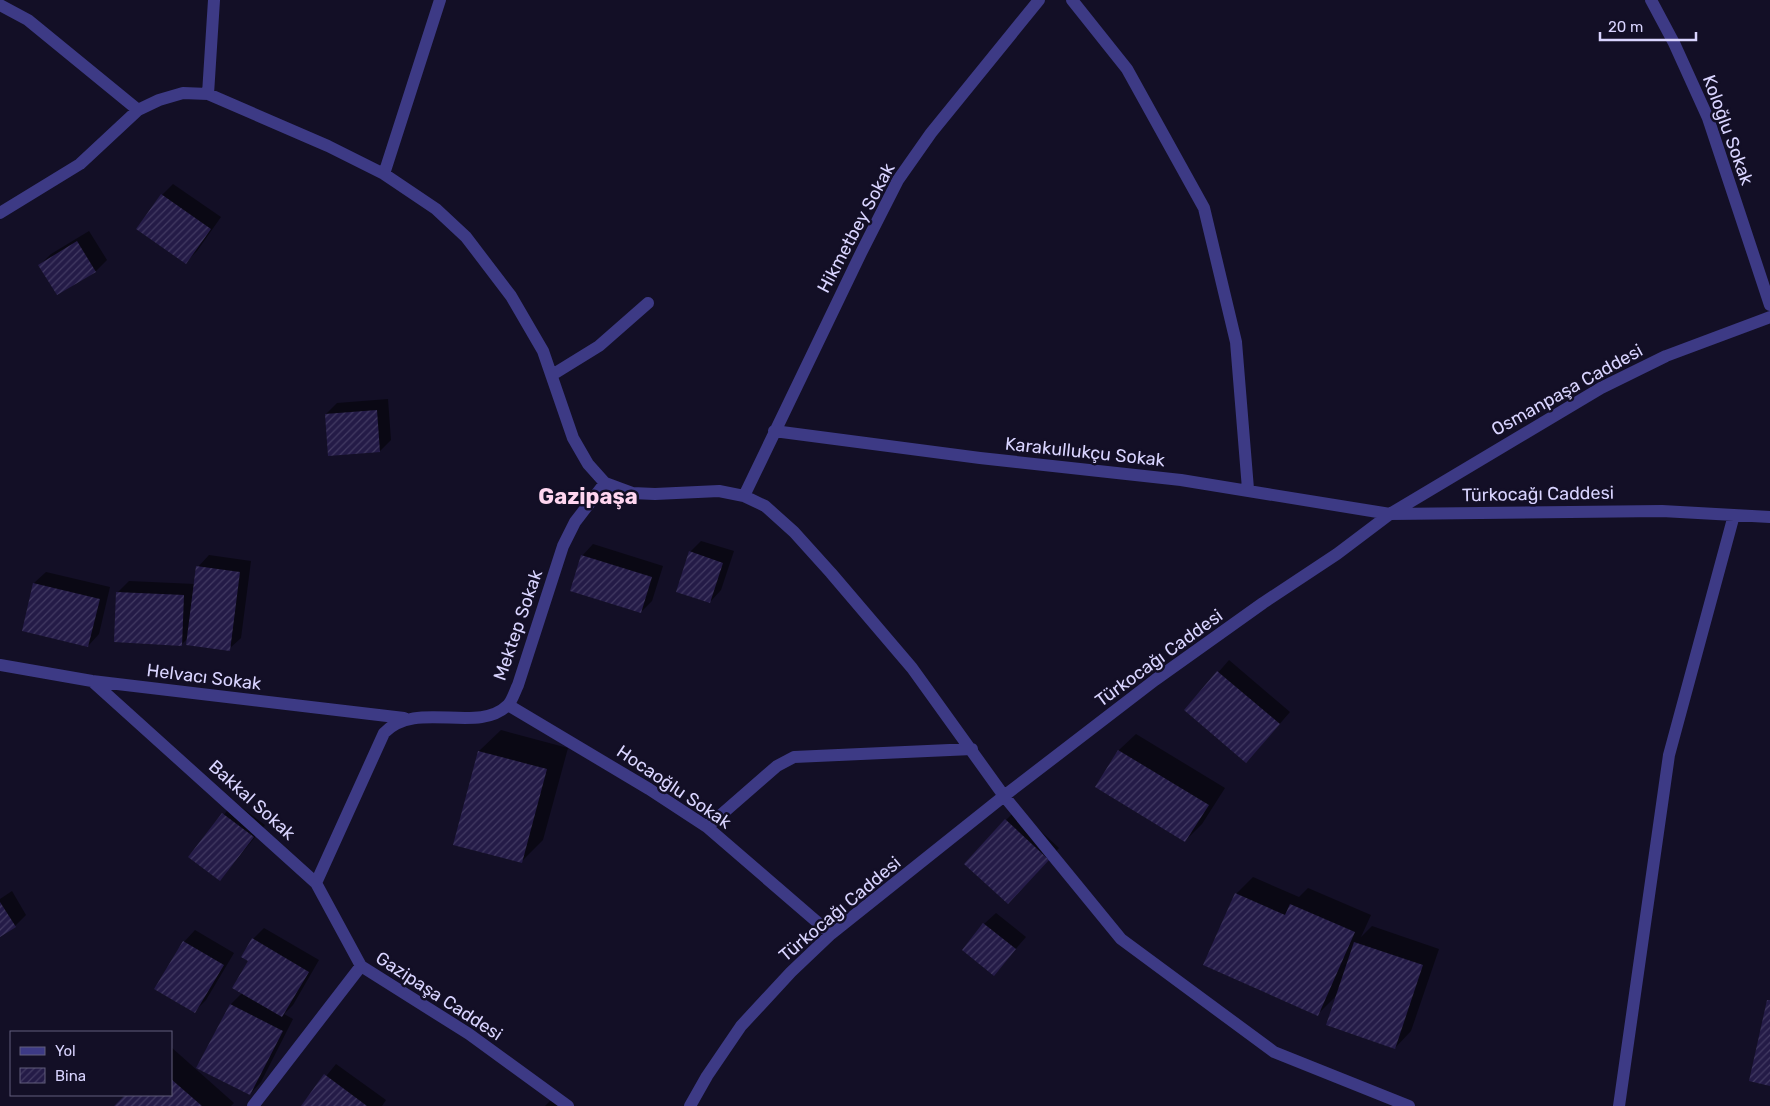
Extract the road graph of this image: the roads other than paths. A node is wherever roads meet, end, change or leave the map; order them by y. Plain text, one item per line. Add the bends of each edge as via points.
1 (214, 0) edge
2 (440, 0) edge
3 (1039, 0) edge
4 (1072, 0) edge
5 (1651, 0) edge
6 (0, 4) edge
7 (208, 94) junction
8 (138, 110) junction
9 (384, 174) junction
10 (0, 213) edge
11 (648, 303) dead end
12 (1770, 305) edge
13 (1770, 316) edge
14 (552, 375) junction
15 (774, 431) junction
16 (605, 483) junction
17 (1248, 489) junction
18 (744, 496) junction
19 (1390, 514) junction
20 (1734, 515) junction
21 (1770, 517) edge
22 (0, 666) edge
23 (92, 681) junction
24 (508, 705) junction
25 (405, 718) junction
26 (972, 749) junction
27 (1004, 796) junction
28 (707, 827) junction
29 (316, 883) junction
30 (831, 934) junction
31 (361, 966) junction
32 (253, 1106) edge
33 (568, 1106) edge
34 (690, 1106) edge
35 (1409, 1106) edge
36 (1618, 1106) edge

1 - 7 street
2 - 9 street
3 - 15 street, Hikmetbey Sokak via 931,133 898,180
4 - 17 street via 1127,69 1204,208 1236,342
5 - 12 street, Koloğlu Sokak via 1708,118
6 - 8 street via 28,20
7 - 8 street via 183,93
7 - 9 street
8 - 10 street via 80,164
9 - 14 street via 436,209 466,237 511,296
11 - 14 street via 599,346
13 - 19 street, Osmanpaşa Caddesi via 1666,356 1601,388
14 - 16 street via 573,438 588,464
15 - 17 street, Karakullukçu Sokak
15 - 18 street, Hikmetbey Sokak
16 - 18 street via 632,493 720,491
16 - 24 street, Mektep Sokak via 575,522 563,546 518,685
17 - 19 street, Karakullukçu Sokak
18 - 26 street via 765,506 831,573 912,668
19 - 20 street, Türkocağı Caddesi via 1662,511
19 - 27 street, Türkocağı Caddesi via 1155,680
20 - 21 street, Türkocağı Caddesi
20 - 36 street via 1669,755
22 - 23 street, Helvacı Sokak
23 - 25 street, Helvacı Sokak
23 - 29 street, Bakkal Sokak
24 - 25 street, Mektep Sokak via 477,717
24 - 28 street, Hocaoğlu Sokak
25 - 29 street via 392,724 384,733
26 - 27 street
26 - 28 street via 794,757 777,766
27 - 30 street, Türkocağı Caddesi
27 - 35 street via 1121,939 1274,1052
28 - 30 street, Hocaoğlu Sokak
29 - 31 street, Bakkal Sokak
30 - 34 street, Türkocağı Caddesi via 740,1026
31 - 32 street, Gazipaşa Caddesi
31 - 33 street, Gazipaşa Caddesi via 454,1024

